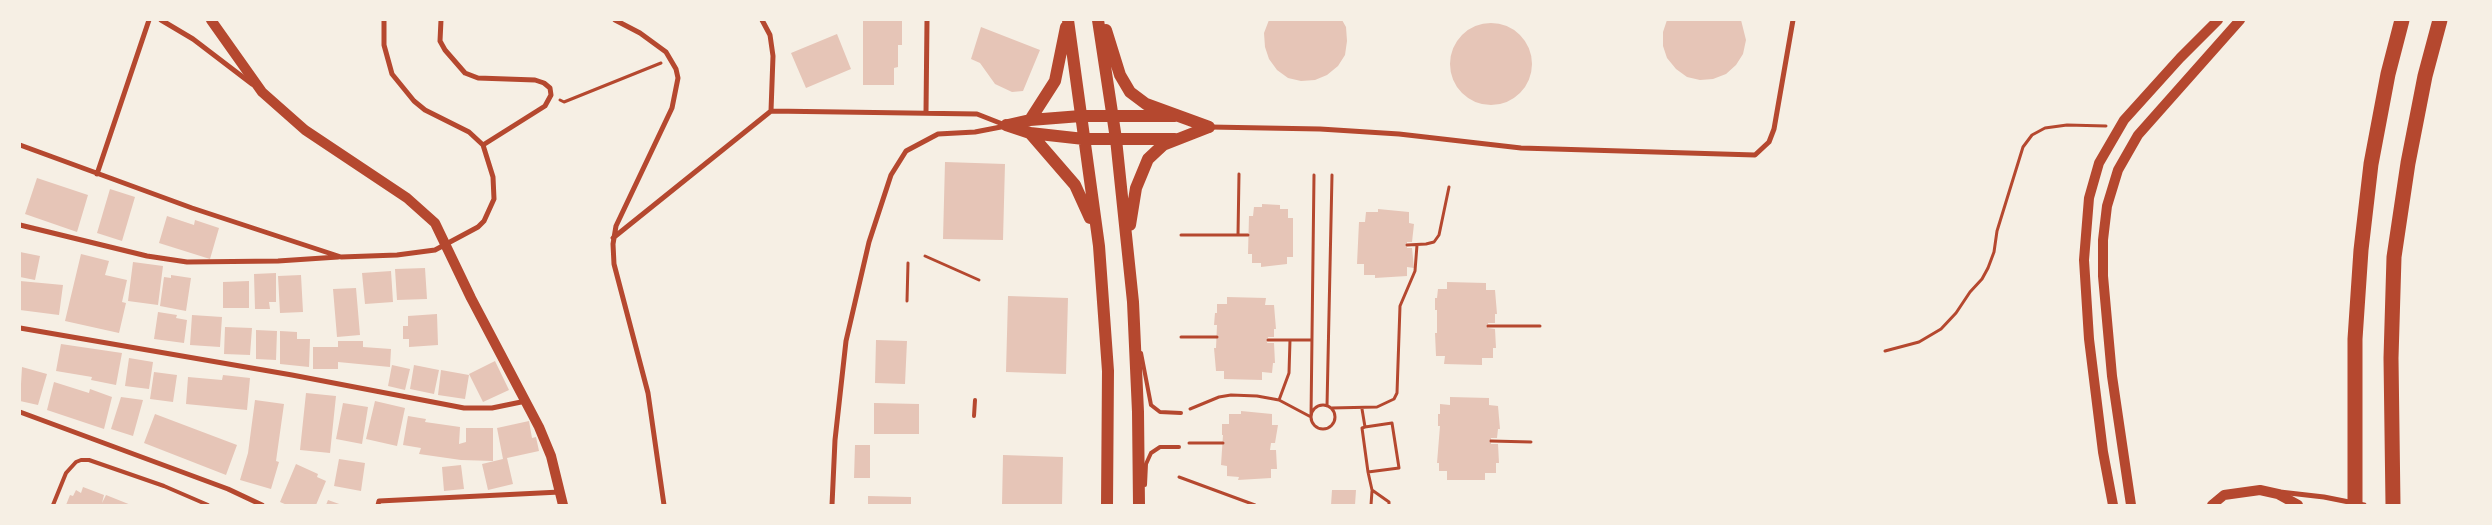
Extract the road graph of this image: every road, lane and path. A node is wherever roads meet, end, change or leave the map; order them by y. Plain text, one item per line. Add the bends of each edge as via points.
1 (149, 20) edge
2 (161, 20) edge
3 (211, 20) edge
4 (384, 20) edge
5 (441, 20) edge
6 (615, 20) edge
7 (762, 20) edge
8 (926, 20) edge
9 (1068, 20) edge
10 (1098, 20) edge
11 (1103, 20) edge
12 (1793, 20) edge
13 (2218, 20) edge
14 (2240, 20) edge
15 (2402, 20) edge
16 (2440, 20) edge
17 (671, 60) junction
18 (262, 92) junction
19 (564, 102) dead end
20 (771, 111) junction
21 (926, 112) junction
22 (1081, 116) junction
23 (1113, 116) junction
24 (1175, 116) junction
25 (1006, 126) junction
26 (1030, 126) junction
27 (1210, 127) junction
28 (2120, 127) junction
29 (1175, 138) junction
30 (1084, 139) junction
31 (1116, 139) junction
32 (20, 145) edge
33 (483, 145) junction
34 (97, 174) junction
35 (1239, 174) dead end
36 (1314, 175) dead end
37 (1332, 175) dead end
38 (1449, 187) dead end
39 (20, 225) edge
40 (1181, 235) dead end
41 (1238, 235) junction
42 (1248, 235) dead end
43 (613, 239) junction
44 (1127, 242) junction
45 (1407, 245) dead end
46 (1417, 245) junction
47 (447, 246) junction
48 (1099, 246) junction
49 (925, 256) dead end
50 (341, 257) junction
51 (908, 263) dead end
52 (979, 280) dead end
53 (907, 301) dead end
54 (1133, 302) junction
55 (1488, 326) dead end
56 (1540, 326) dead end
57 (20, 328) edge
58 (1181, 337) dead end
59 (1217, 337) dead end
60 (1268, 340) dead end
61 (1290, 340) junction
62 (1312, 340) junction
63 (1885, 351) dead end
64 (975, 400) dead end
65 (1279, 400) junction
66 (526, 401) junction
67 (1329, 407) junction
68 (1362, 408) junction
69 (20, 412) edge
70 (1181, 413) joint
71 (974, 416) dead end
72 (1311, 417) junction
73 (1365, 427) junction
74 (1491, 441) dead end
75 (1531, 442) dead end
76 (1223, 444) dead end
77 (1179, 445) joint
78 (1368, 472) junction
79 (1179, 477) dead end
80 (1372, 490) junction
81 (2260, 490) junction
82 (560, 492) junction
83 (53, 505) edge
84 (208, 505) edge
85 (262, 505) edge
86 (378, 505) edge
87 (562, 505) edge
88 (664, 505) edge
89 (832, 505) edge
90 (1107, 505) edge
91 (1139, 505) edge
92 (1143, 505) edge
93 (1255, 505) edge
94 (1371, 505) edge
95 (1389, 505) edge
96 (2114, 505) edge
97 (2131, 505) edge
98 (2212, 505) edge
99 (2298, 505) edge
100 (2355, 505) edge
101 (2364, 505) edge
102 (2393, 505) edge

1 - 34 street
2 - 18 street via 193,39
3 - 18 main road
4 - 33 street via 386,60 403,89 425,110 469,132
5 - 33 street via 440,41 465,73 478,78 535,80 550,88 551,95 545,106
6 - 17 street via 656,44
7 - 20 street via 770,34 773,56
8 - 21 street
9 - 22 main road
9 - 26 main road via 1055,81
10 - 23 main road
11 - 24 main road via 1127,88 1146,104
12 - 27 street via 1774,129 1769,142 1755,155 1520,148 1399,134
13 - 28 main road
14 - 97 main road via 2138,135 2118,170 2107,206 2103,276 2112,376
15 - 100 highway via 2388,74 2370,173 2361,250 2355,329
16 - 102 highway via 2408,163 2394,257 2390,427
17 - 19 path
17 - 43 street via 678,78 672,108 616,226
18 - 47 main road via 305,130 423,210 435,223
20 - 21 street
20 - 43 street
21 - 25 street via 977,114
22 - 23 main road
22 - 26 main road
22 - 30 main road
23 - 24 main road
23 - 31 main road
24 - 27 main road
25 - 26 main road
25 - 89 street via 975,132 948,132 932,137 906,151 890,175 846,341 835,440
26 - 30 main road
26 - 48 main road via 1075,185 1086,206
27 - 29 main road
28 - 63 path via 2067,124 2032,135 2023,147 1997,231 1994,252 1982,279 1941,329 1919,342
28 - 96 main road via 2106,148 2093,179 2084,236 2089,339 2103,452
29 - 31 main road
29 - 44 main road via 1156,151 1143,168 1136,188
30 - 31 main road
30 - 48 main road
31 - 44 main road
32 - 34 street
33 - 47 street via 493,177 494,199 478,227
34 - 50 street
35 - 41 path
36 - 62 path
37 - 67 path
38 - 46 path via 1439,235 1434,242
39 - 50 street via 147,256 187,262
40 - 41 path
41 - 42 path
43 - 88 street via 614,264 648,393
44 - 54 main road
45 - 46 path
46 - 68 path via 1415,271 1400,306 1397,393 1385,405
47 - 50 street via 426,252
47 - 66 main road
48 - 90 main road via 1108,371
49 - 52 path
51 - 53 path
54 - 70 lane via 1151,405 1160,412
54 - 91 main road
55 - 56 path
57 - 66 street via 464,408 492,408
58 - 59 path
60 - 61 path
61 - 62 path
61 - 65 path via 1289,373
62 - 72 path
64 - 71 lane
65 - 70 path via 1231,395
65 - 72 path
66 - 82 main road via 551,456
67 - 68 path
67 - 72 path via 1316,407
67 - 72 path via 1335,418 1328,428 1317,427
68 - 73 path
69 - 85 street via 228,489
73 - 78 path via 1362,428
73 - 78 path via 1392,423 1398,468
74 - 75 path
76 - 77 path
77 - 92 lane via 1160,447 1151,453 1146,464
78 - 80 path
79 - 93 path
80 - 94 path
80 - 95 path
81 - 98 main road via 2224,495
81 - 99 main road via 2278,494
81 - 101 street via 2314,495
82 - 86 street via 379,501
82 - 87 main road
83 - 84 lane via 66,473 82,460 164,486

